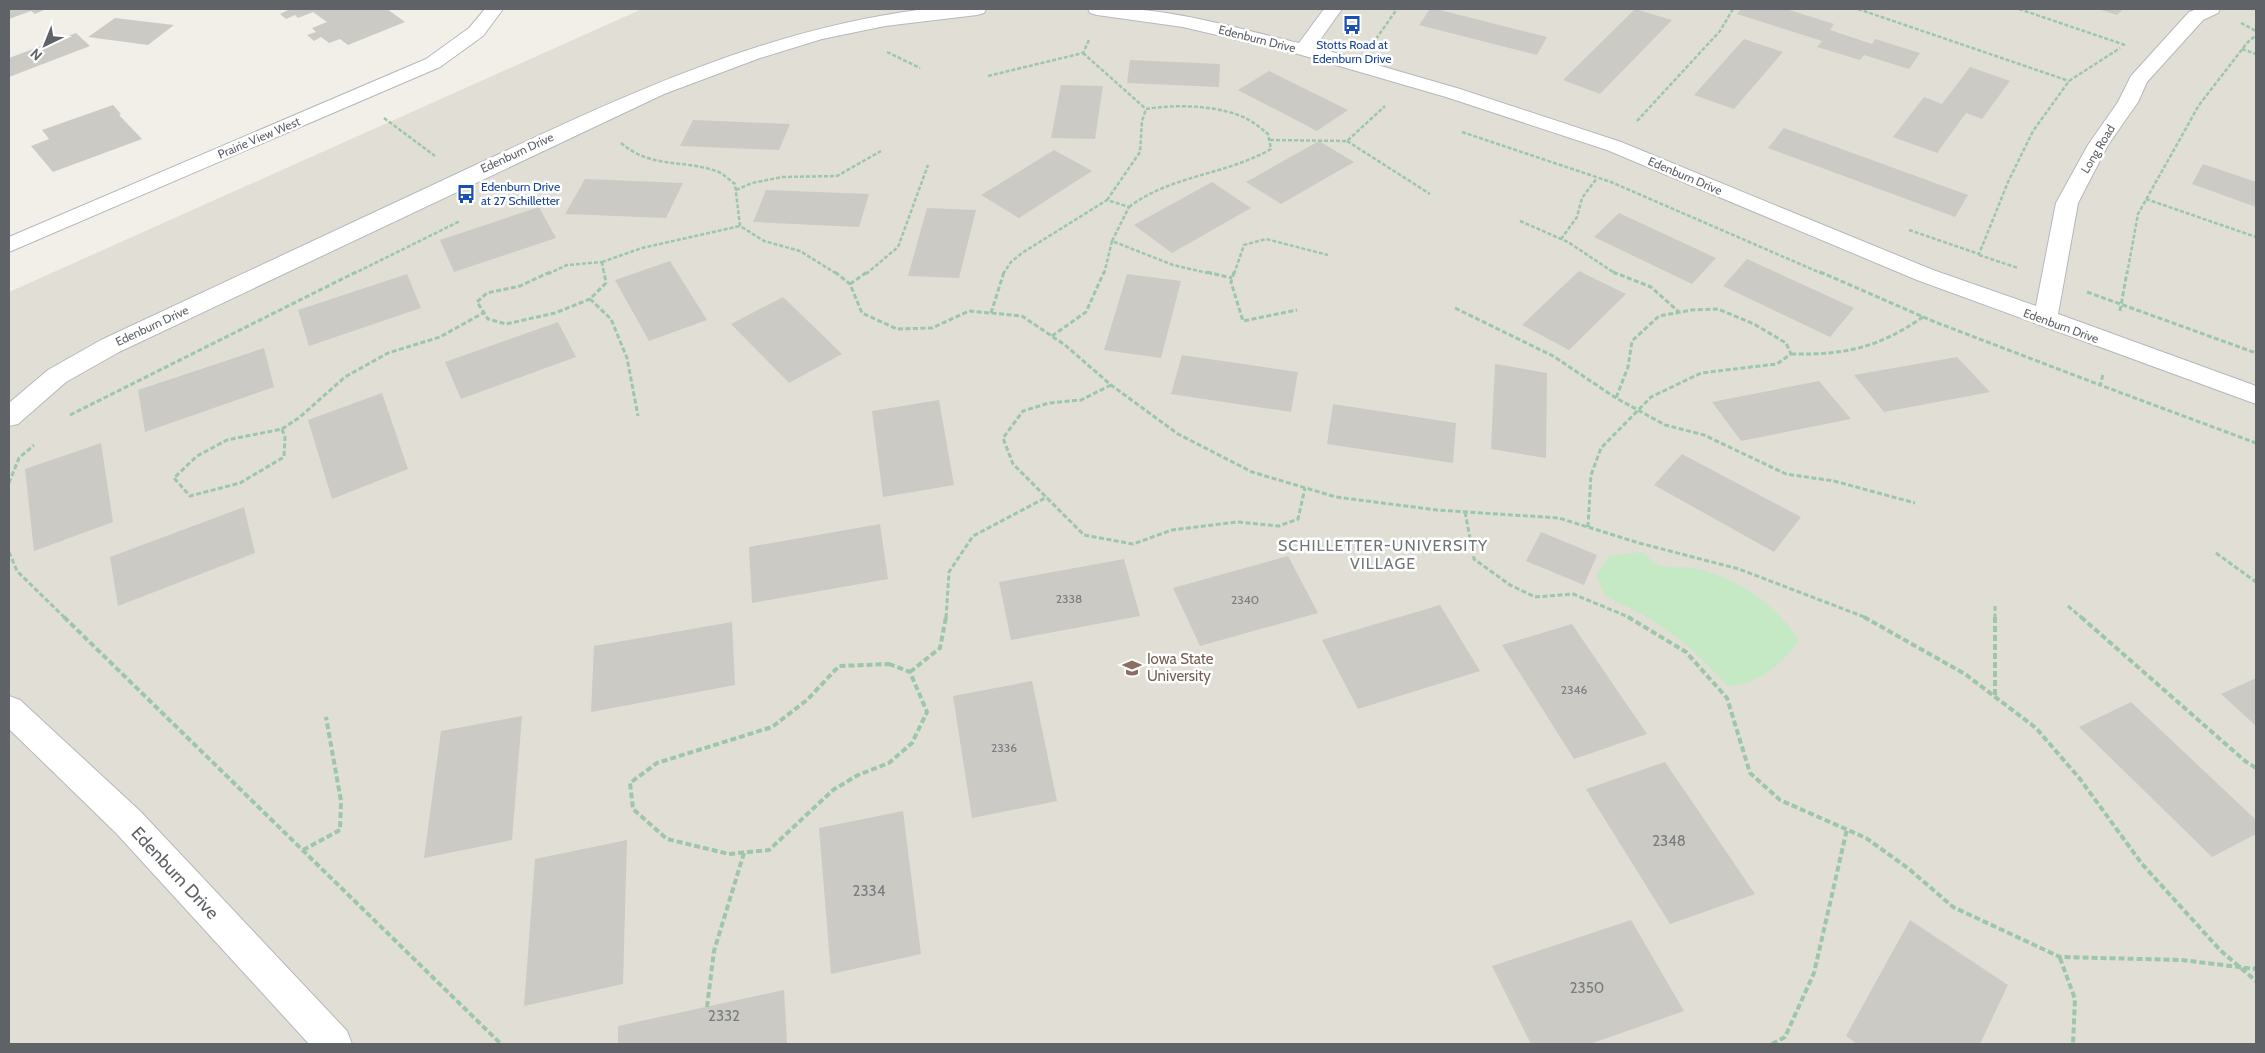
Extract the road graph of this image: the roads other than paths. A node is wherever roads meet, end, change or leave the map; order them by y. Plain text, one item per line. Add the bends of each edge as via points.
1 (494, 9) edge
2 (978, 9) edge
3 (1097, 9) edge
4 (1333, 9) edge
5 (2211, 9) edge
6 (1304, 50) junction
7 (9, 245) edge
8 (2045, 320) junction
9 (2256, 396) edge
10 (9, 417) edge
11 (9, 708) edge
12 (334, 1044) edge

1 - 7 street, Prairie View West via 476,32 433,63
2 - 10 street, Edenburn Drive via 934,12 794,40 638,97 110,346 57,376
3 - 6 street, Edenburn Drive via 1183,21
4 - 6 street
5 - 8 street, Long Road via 2196,16 2138,80 2128,102 2098,145 2067,204
6 - 8 street, Edenburn Drive via 1453,93 1614,146 1925,275
8 - 9 street, Edenburn Drive
11 - 12 street, Edenburn Drive via 128,822

